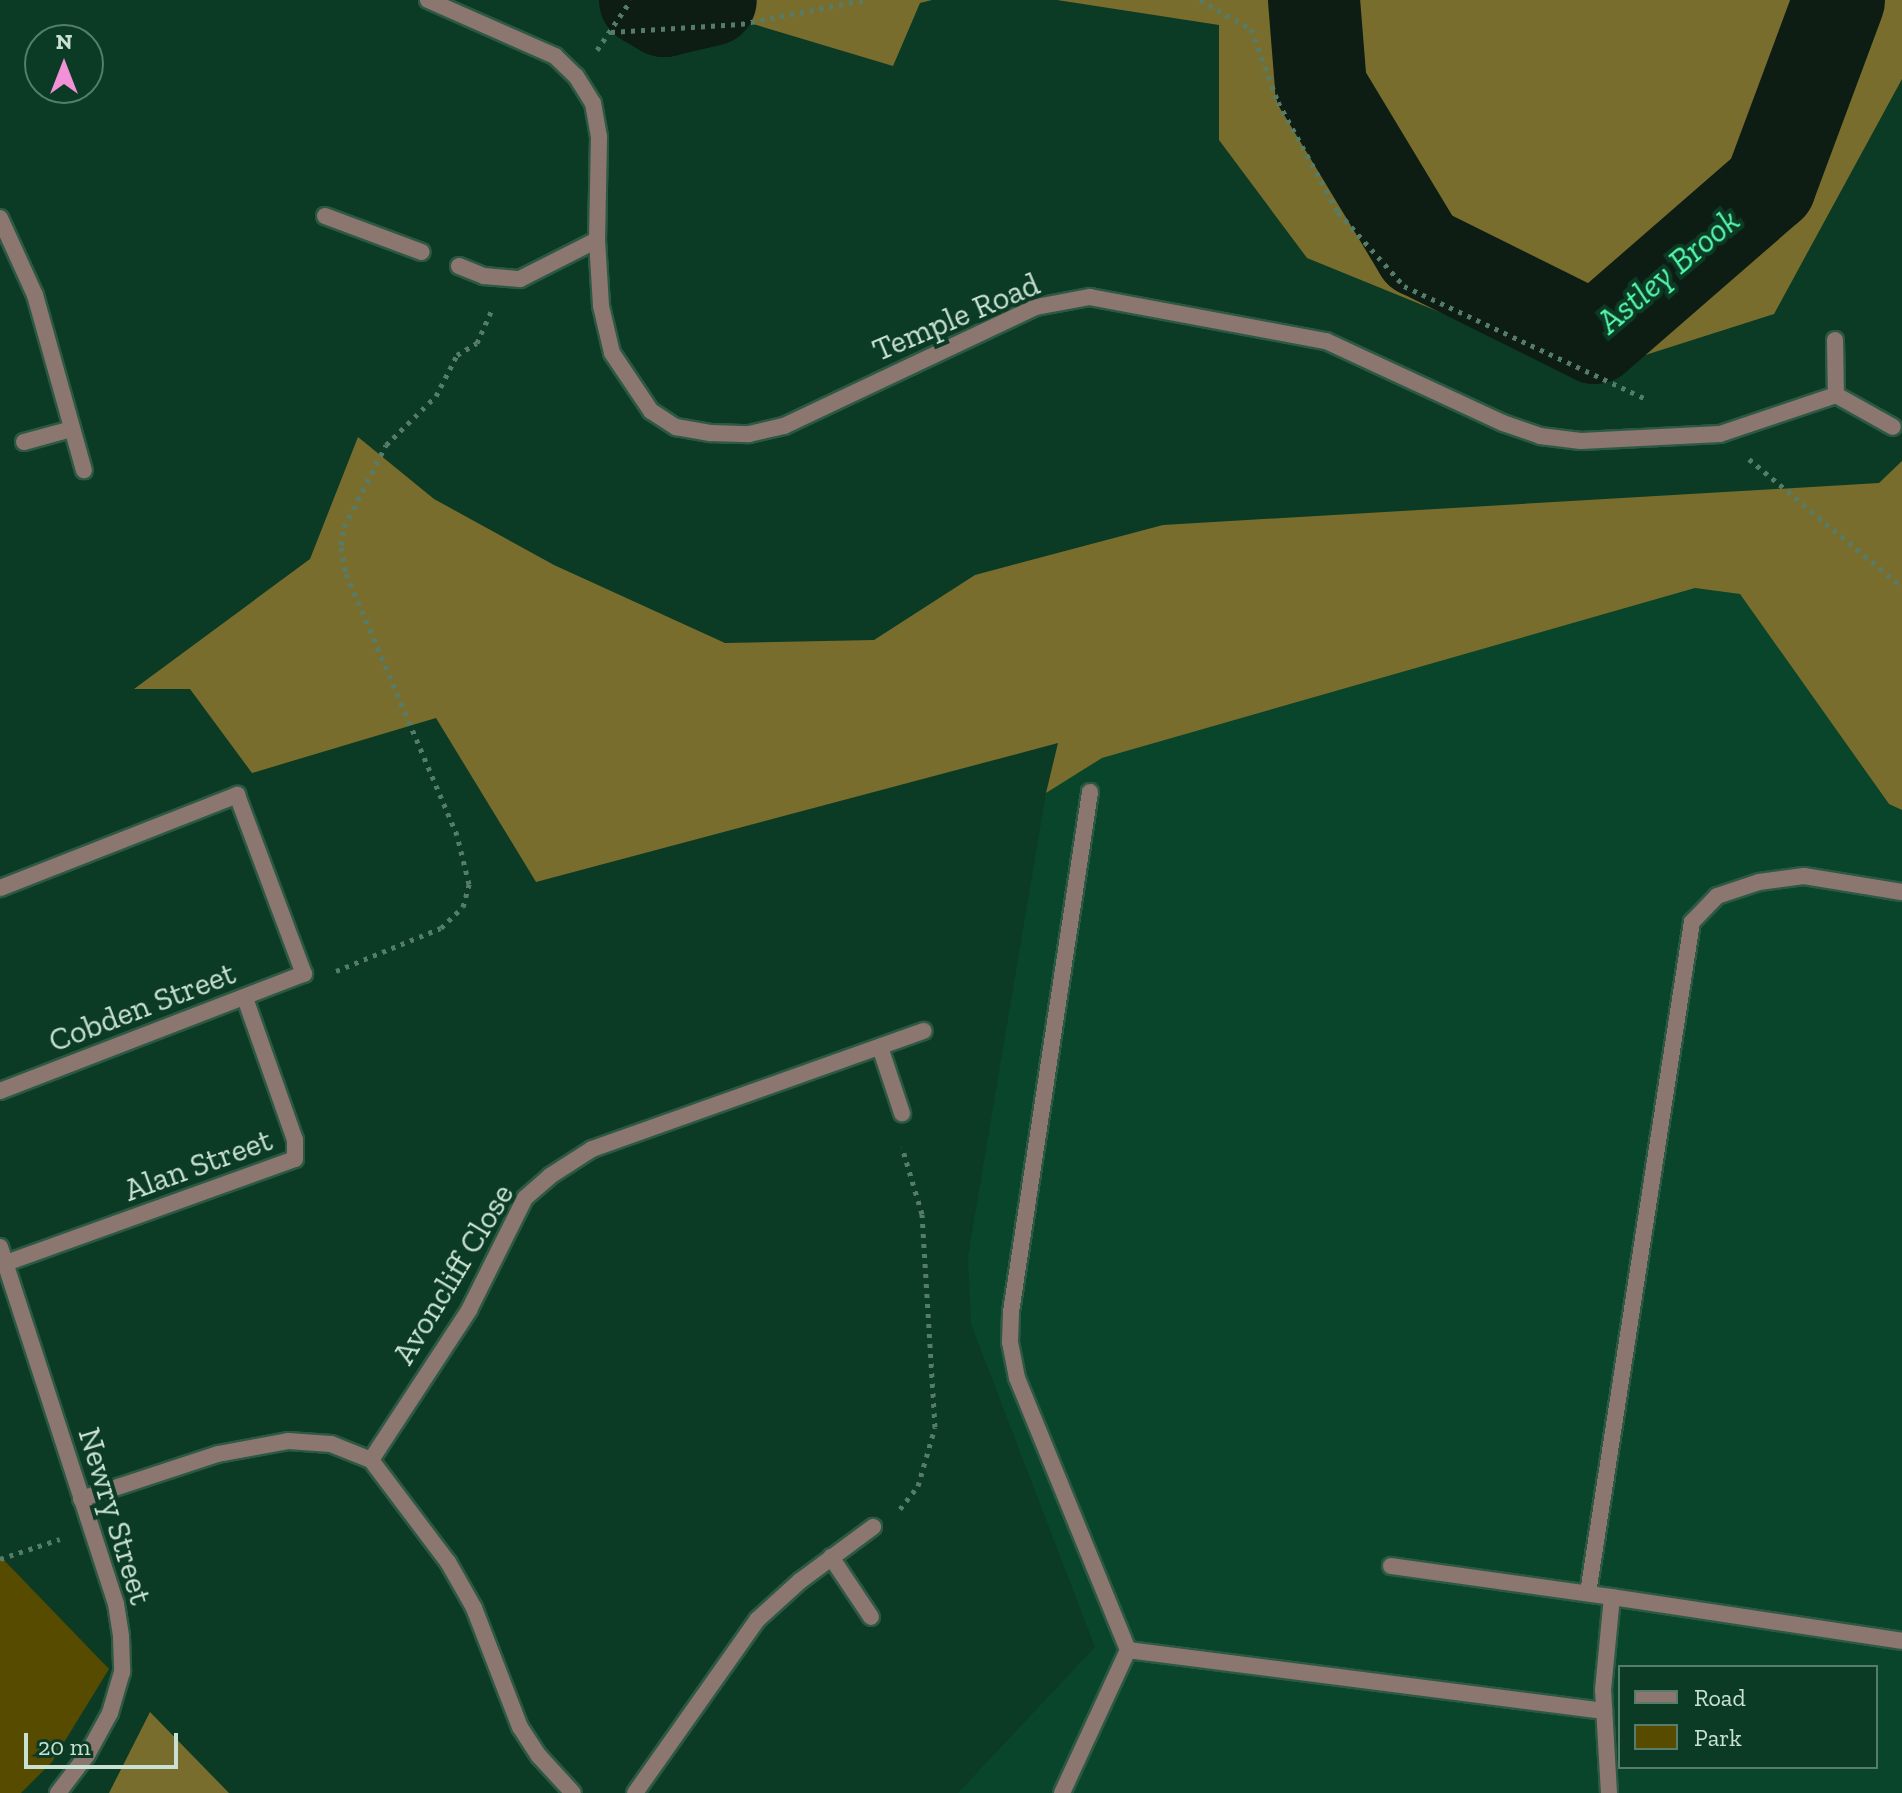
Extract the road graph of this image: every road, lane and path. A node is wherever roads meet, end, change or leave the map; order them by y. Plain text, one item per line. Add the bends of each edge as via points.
1 (428, 0) edge
2 (631, 0) edge
3 (863, 0) edge
4 (1200, 0) edge
5 (325, 216) dead end
6 (0, 218) edge
7 (597, 240) junction
8 (422, 252) dead end
9 (459, 266) dead end
10 (506, 279) junction
11 (1835, 340) dead end
12 (1836, 395) junction
13 (1662, 407) dead end
14 (1893, 427) dead end
15 (72, 429) junction
16 (1720, 434) junction
17 (24, 442) dead end
18 (84, 470) dead end
19 (1902, 587) edge
20 (1090, 792) dead end
21 (0, 888) edge
22 (1902, 892) edge
23 (304, 974) junction
24 (245, 998) junction
25 (924, 1031) dead end
26 (880, 1047) junction
27 (0, 1091) edge
28 (902, 1113) joint
29 (3, 1255) edge
30 (371, 1460) junction
31 (81, 1499) junction
32 (873, 1527) joint
33 (90, 1529) junction
34 (831, 1557) junction
35 (0, 1559) edge
36 (1391, 1566) dead end
37 (1588, 1593) junction
38 (1612, 1597) junction
39 (871, 1617) dead end
40 (1902, 1641) edge
41 (1128, 1650) junction
42 (1604, 1711) junction
43 (59, 1793) edge
44 (573, 1793) edge
45 (635, 1793) edge
46 (1062, 1793) edge
47 (1609, 1793) edge

1 - 7 street, Temple Road via 555,56 576,76 593,103 599,137
2 - 3 path via 611,32 741,24
4 - 13 path via 1251,29 1278,102 1338,212 1404,286
5 - 8 street
6 - 15 street via 35,295
7 - 10 street via 536,273
7 - 16 street, Temple Road via 601,306 612,353 651,411 676,427 749,434 784,426 1036,307 1090,297 1326,341 1540,436 1581,441
9 - 10 street
10 - 23 path via 477,343 457,355 436,396 386,445 344,527 341,545 345,571 457,835 469,884 463,907 441,928 337,971
11 - 12 street
12 - 14 street
12 - 16 street, Temple Road
15 - 17 street
15 - 18 street
16 - 19 path
20 - 41 street via 1010,1342 1017,1378
21 - 23 street via 237,795
22 - 37 street via 1804,876 1769,880 1717,896 1692,922
23 - 24 street, Cobden Street
24 - 27 street, Cobden Street
24 - 29 street, Alan Street via 295,1140 295,1159
25 - 26 street, Avoncliff Close
26 - 28 street
26 - 30 street, Avoncliff Close via 592,1149 550,1176 525,1198 469,1310
28 - 32 path via 898,1136 922,1214 935,1427 918,1486 904,1506
29 - 31 street, Newry Street
30 - 31 street via 331,1444 288,1441 218,1454
30 - 44 street via 448,1562 474,1608 520,1727
31 - 33 street, Newry Street
32 - 34 street
33 - 35 path
33 - 43 street, Newry Street via 116,1604 122,1672 110,1713
34 - 39 street
34 - 45 street via 757,1620
36 - 37 street
37 - 38 street
38 - 40 street
38 - 42 street
41 - 42 street
41 - 46 street
42 - 47 street

